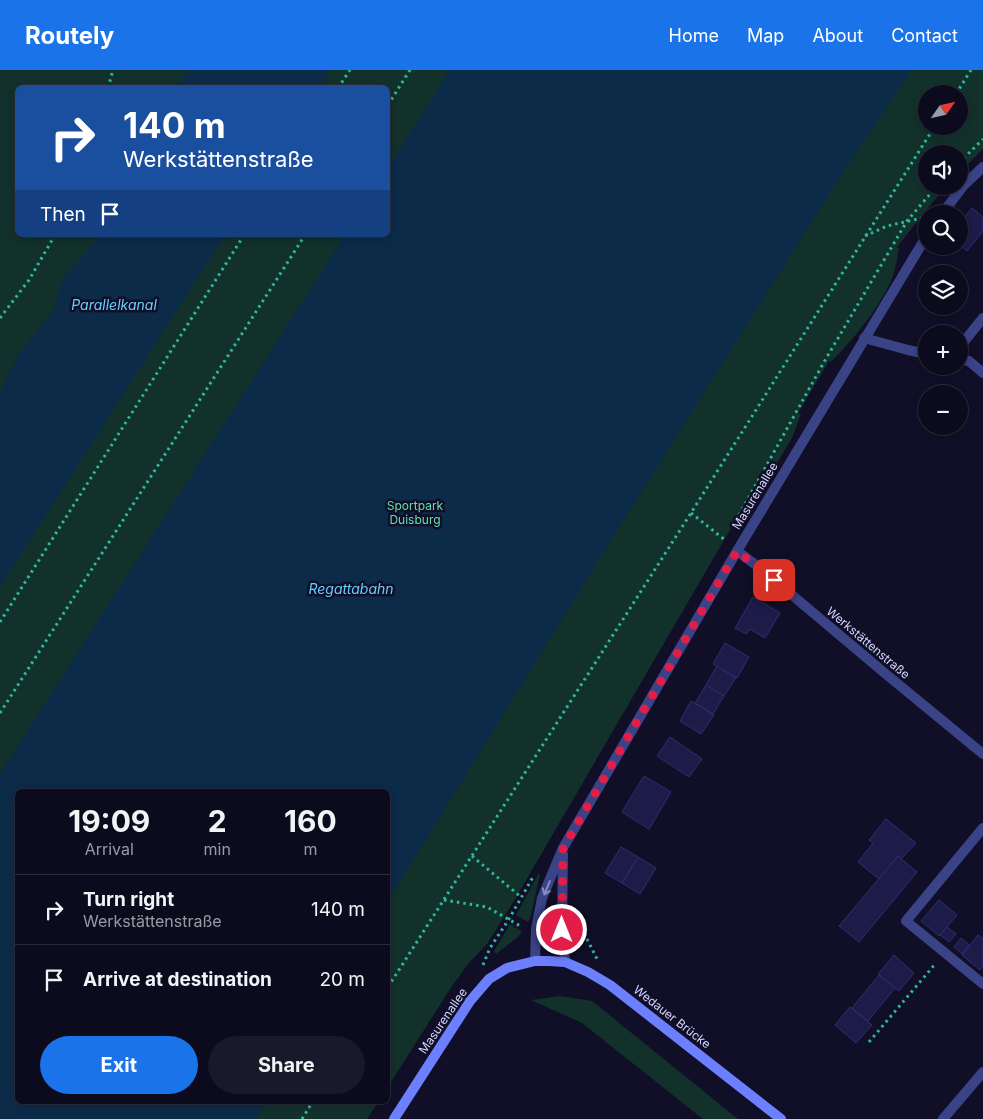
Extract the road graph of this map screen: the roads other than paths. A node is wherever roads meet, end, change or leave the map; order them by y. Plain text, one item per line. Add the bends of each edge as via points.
1 (983, 167) edge
2 (949, 205) edge
3 (918, 250) edge
4 (983, 318) edge
5 (968, 337) edge
6 (864, 338) junction
7 (918, 352) edge
8 (968, 361) edge
9 (983, 373) edge
10 (737, 551) junction
11 (983, 754) edge
12 (983, 828) edge
13 (563, 848) junction
14 (535, 961) junction
15 (565, 962) junction
16 (983, 984) edge
17 (983, 1072) edge
18 (394, 1119) edge
19 (781, 1119) edge
20 (944, 1119) edge

1 - 2 street via 964,184
3 - 6 street, Masurenallee
4 - 5 street
6 - 7 street
6 - 10 street, Masurenallee
8 - 9 street
10 - 11 street, Werkstättenstraße
10 - 13 street, Masurenallee
12 - 16 street via 906,921
13 -> 14 street, Masurenallee via 542,898 536,929
13 - 15 street, Masurenallee
14 - 15 main road, Wedauer Brücke
14 - 18 main road, Masurenallee via 507,968 489,979 470,1001
15 - 19 main road, Wedauer Brücke via 610,985
17 - 20 street

